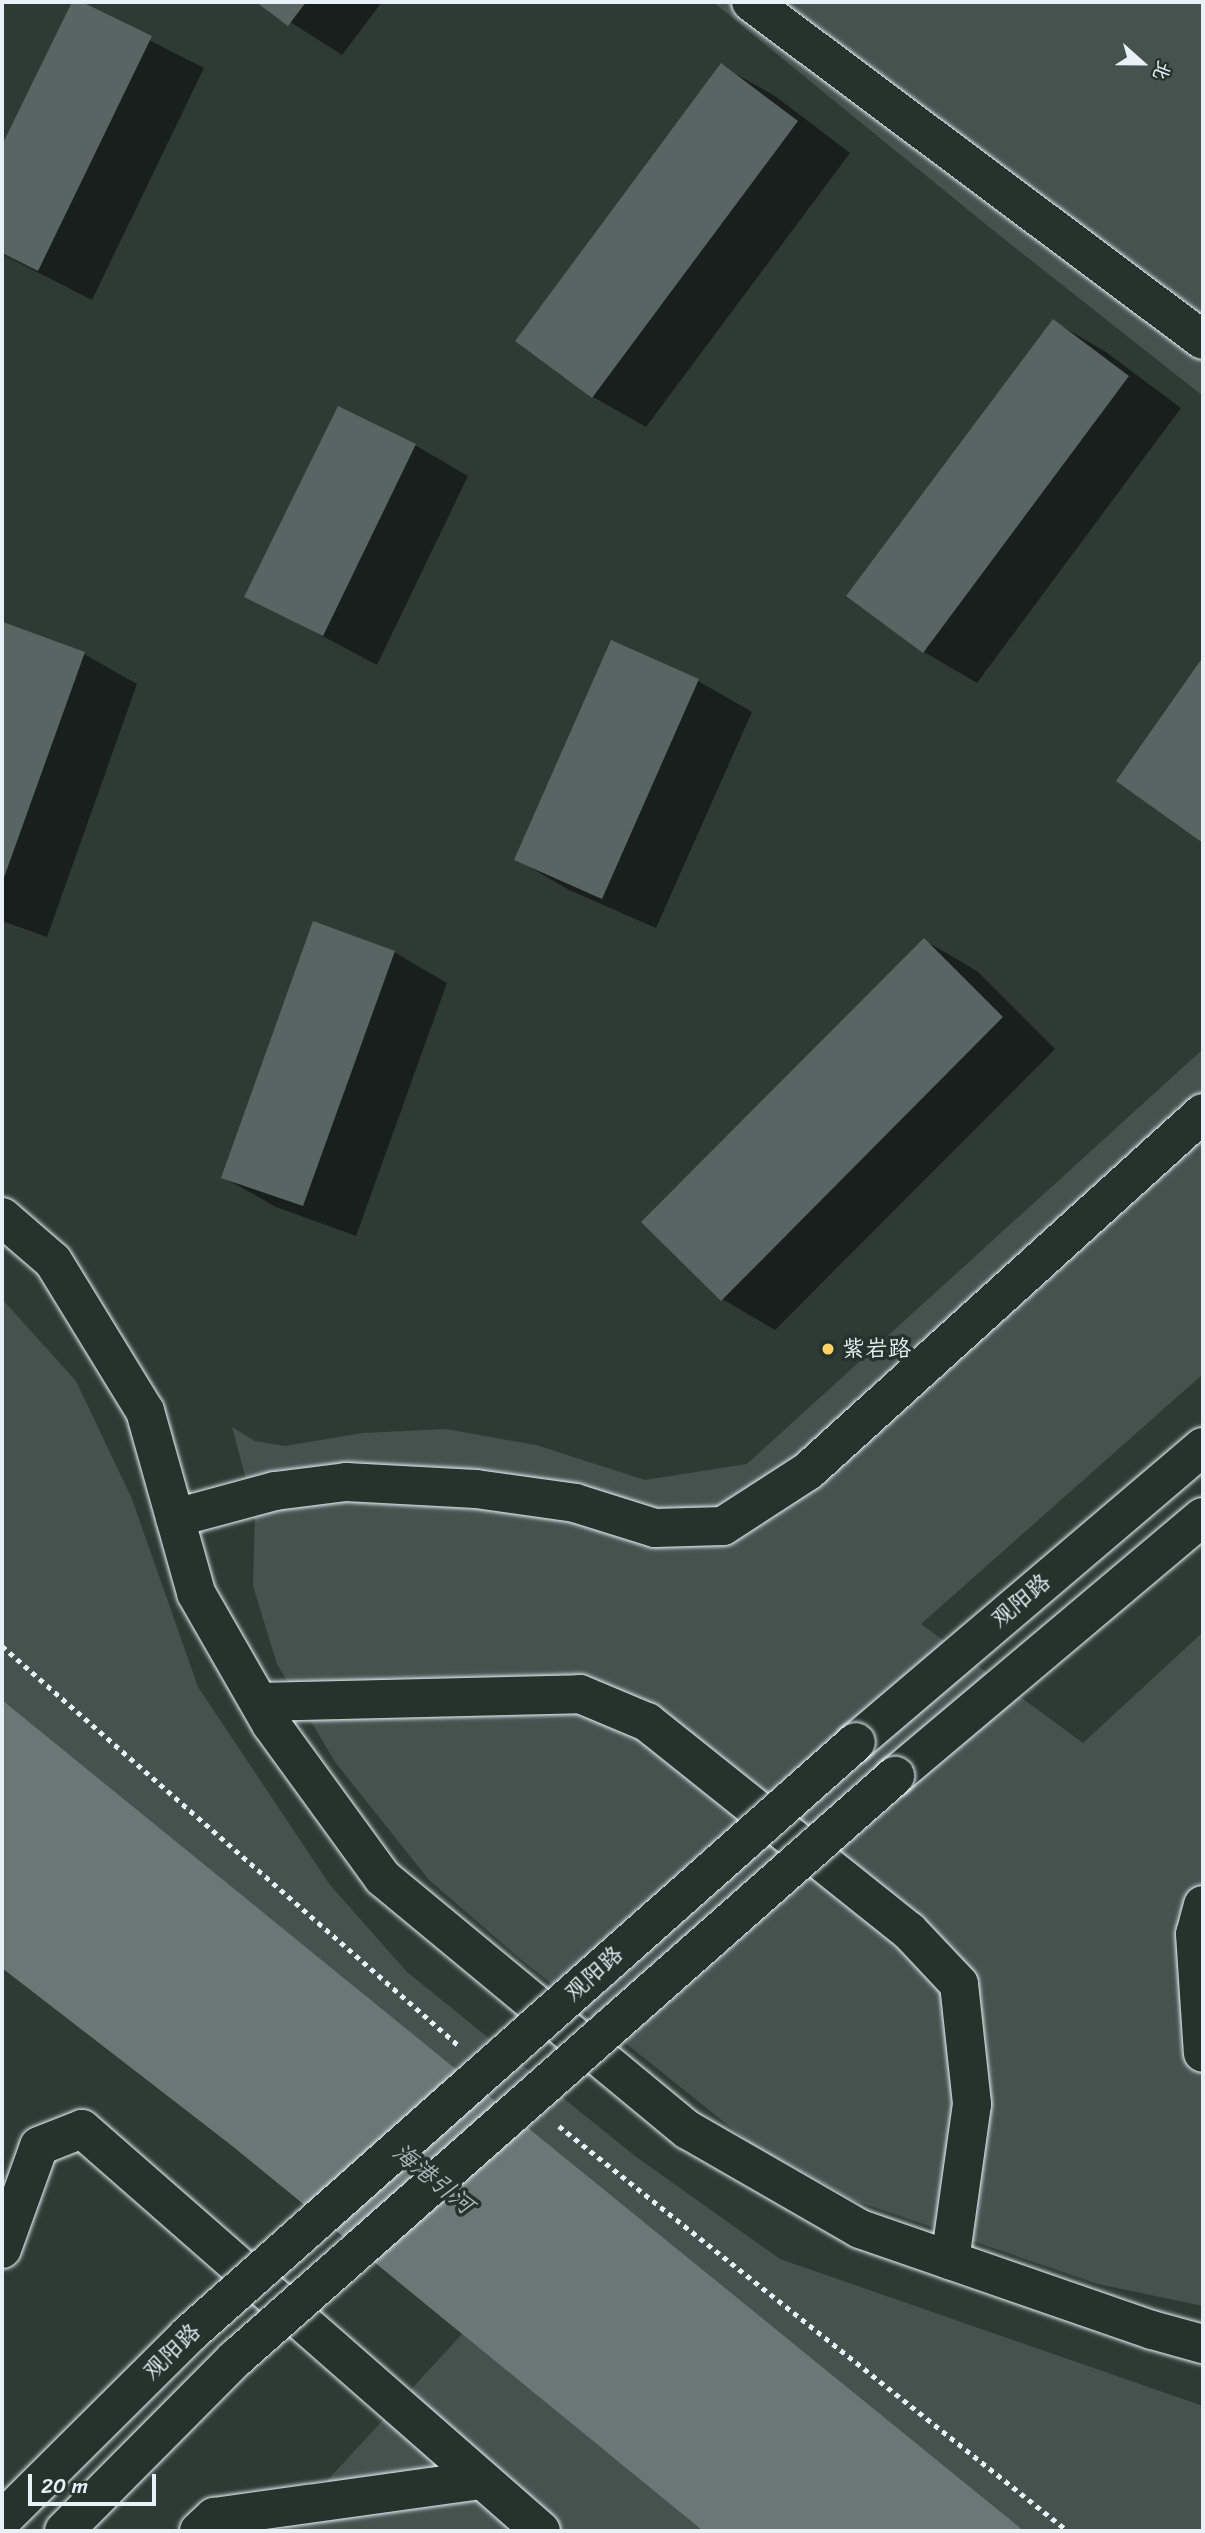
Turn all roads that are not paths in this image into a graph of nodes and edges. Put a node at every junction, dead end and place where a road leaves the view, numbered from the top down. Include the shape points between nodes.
1 (751, 2) edge
2 (1203, 341) edge
3 (1203, 1113) edge
4 (2, 1217) edge
5 (1203, 1447) edge
6 (1203, 1517) edge
7 (175, 1518) junction
8 (259, 1702) junction
9 (1203, 1905) edge
10 (1203, 2053) edge
11 (2, 2249) edge
12 (950, 2260) junction
13 (1202, 2335) edge
14 (479, 2480) junction
15 (2, 2519) edge
16 (64, 2531) edge
17 (199, 2531) edge
18 (541, 2531) edge

1 - 2 street
3 - 7 street via 808,1471 723,1526 654,1528 562,1501 475,1489 345,1482 275,1491
4 - 7 street via 53,1261 145,1410
5 - 15 street, 观阳路, bridge via 856,1742 188,2335
6 - 16 street, bridge via 895,1776 235,2360
7 - 8 street via 196,1593
8 - 12 street via 383,1878 688,2130 860,2229
8 - 12 street via 580,1694 648,1722 909,1931 959,1984 972,2104
9 - 10 street via 1195,1934
11 - 14 street via 39,2146 82,2129
12 - 13 street
14 - 17 street via 214,2517
14 - 18 street

